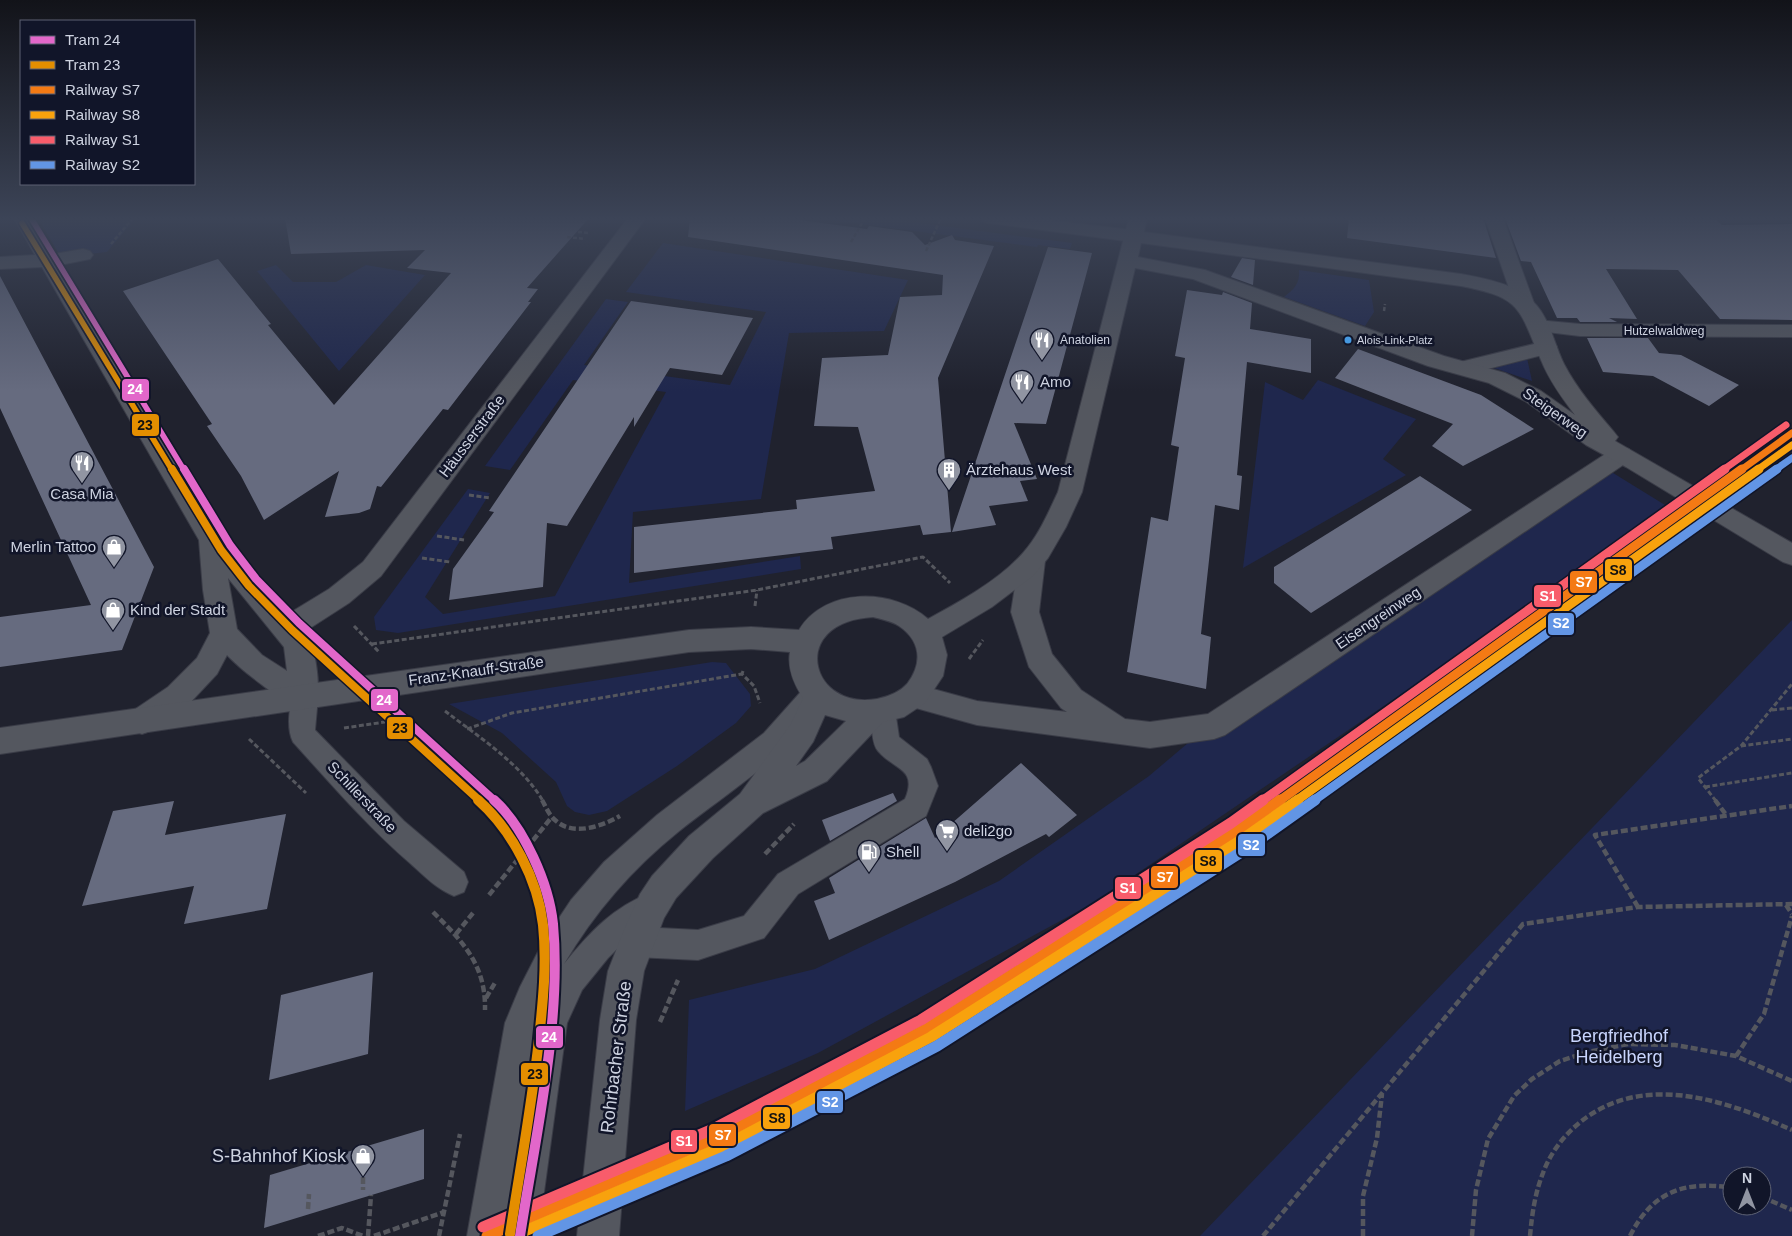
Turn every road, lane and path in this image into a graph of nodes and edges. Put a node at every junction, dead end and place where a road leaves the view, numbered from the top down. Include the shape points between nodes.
1 (58, 276) edge
2 (593, 276) edge
3 (1123, 276) edge
4 (1203, 276) edge
5 (1429, 276) edge
6 (1515, 276) edge
7 (1524, 302) junction
8 (1537, 326) junction
9 (1792, 331) edge
10 (1546, 347) junction
11 (1464, 368) junction
12 (1627, 458) junction
13 (212, 539) junction
14 (1792, 555) edge
15 (923, 557) dead end
16 (1032, 561) junction
17 (352, 623) dead end
18 (285, 630) junction
19 (224, 633) junction
20 (926, 633) junction
21 (806, 642) junction
22 (372, 644) junction
23 (744, 667) dead end
24 (742, 674) junction
25 (405, 681) junction
26 (1792, 684) edge
27 (817, 694) junction
28 (915, 696) junction
29 (305, 697) junction
30 (761, 706) dead end
31 (1792, 708) edge
32 (1771, 710) junction
33 (878, 711) junction
34 (142, 721) junction
35 (467, 729) junction
36 (1120, 731) junction
37 (1792, 739) edge
38 (0, 741) edge
39 (1741, 746) junction
40 (1792, 773) edge
41 (1705, 787) junction
42 (751, 804) junction
43 (1792, 806) edge
44 (623, 814) dead end
45 (1726, 816) junction
46 (551, 818) junction
47 (454, 882) dead end
48 (488, 896) dead end
49 (1789, 904) edge
50 (652, 906) junction
51 (1638, 906) junction
52 (475, 911) dead end
53 (1792, 915) edge
54 (636, 942) junction
55 (484, 1015) dead end
56 (536, 1022) junction
57 (1736, 1056) junction
58 (1792, 1081) edge
59 (1382, 1093) junction
60 (1792, 1130) edge
61 (363, 1176) dead end
62 (1722, 1186) edge
63 (363, 1190) dead end
64 (309, 1194) dead end
65 (371, 1195) dead end
66 (1772, 1201) edge
67 (308, 1209) dead end
68 (1792, 1210) edge
69 (318, 1236) edge
70 (364, 1236) edge
71 (368, 1236) edge
72 (374, 1236) edge
73 (439, 1236) edge
74 (485, 1236) edge
75 (520, 1236) edge
76 (598, 1236) edge
77 (1263, 1236) edge
78 (1363, 1236) edge
79 (1472, 1236) edge
80 (1530, 1236) edge
81 (1630, 1236) edge

1 - 13 street, Schillerstraße
2 - 18 street, Häusserstraße via 372,568 339,596
3 - 16 street via 1070,492 1052,532
4 - 11 street, Steigerweg via 1436,361
5 - 7 street via 1494,287
6 - 7 street
7 - 8 street
8 - 9 street, Hutzelwaldweg via 1580,330
8 - 10 street
10 - 11 street
10 - 12 street via 1571,394
11 - 12 street, Steigerweg via 1497,378 1533,396 1580,431
12 - 14 street, Steigerweg
12 - 36 street, Eisengreinweg via 1214,726 1150,735
13 - 18 street, Schillerstraße
13 - 19 street, Schillerstraße
15 - 22 path via 757,590
16 - 20 street via 984,598
16 - 36 street, Eisengreinweg via 1025,612 1039,659 1071,699
17 - 22 path
18 - 29 street, Schillerstraße via 298,643
19 - 29 street via 252,664
19 - 34 street via 206,666 178,696
20 - 21 street via 901,613 874,606 859,607 824,620
20 - 28 street, Rohrbacher Straße via 934,658 933,670 925,686
21 - 25 street, Franz-Knauff-Straße via 751,638 689,641
21 - 27 street via 802,669
22 - 25 path
23 - 24 path
24 - 30 path via 753,682
24 - 35 path via 512,713
25 - 29 street, Franz-Knauff-Straße
25 - 35 path
26 - 32 path
27 - 33 street, Rohrbacher Straße via 837,707
27 - 42 street, Rohrbacher Straße via 802,733
27 - 56 lane via 774,740 616,868 554,947 532,993
28 - 33 street, Rohrbacher Straße via 897,707
28 - 36 street, Eisengreinweg via 977,713
29 - 34 street, Franz-Knauff-Straße
29 - 47 lane, Schillerstraße via 302,734 392,829
31 - 32 path
32 - 39 path
33 - 42 street, Rohrbacher Straße via 816,771
33 - 54 lane via 887,743 918,768 924,786 916,808 788,884 753,928 698,945
34 - 38 street, Franz-Knauff-Straße
35 - 46 path via 511,765 539,794
37 - 39 path
39 - 41 path via 1698,778
40 - 41 path
41 - 45 path
42 - 50 street, Rohrbacher Straße via 701,847 664,887
43 - 45 path
44 - 46 path via 610,822 588,828 573,828
45 - 51 path via 1595,835
46 - 48 path
49 - 51 path
49 - 53 path
50 - 54 street, Rohrbacher Straße
50 - 56 lane via 631,916 598,947
51 - 59 path via 1524,924
52 - 55 path via 456,934 479,968 486,998
53 - 57 path via 1764,1014
54 - 76 street, Rohrbacher Straße via 626,971 618,1020
56 - 74 lane
56 - 75 lane
57 - 58 path
57 - 79 path via 1675,1045 1628,1044 1560,1060 1532,1079 1514,1096 1488,1139 1476,1190
59 - 77 path
59 - 78 path via 1377,1138 1363,1196
60 - 80 path via 1740,1109 1691,1096 1646,1095 1607,1104 1575,1124 1550,1154 1538,1181
61 - 63 path
62 - 81 path via 1684,1187 1657,1198 1637,1218
64 - 67 path
65 - 71 path
66 - 68 path
69 - 70 path via 342,1228
72 - 73 path via 445,1211

